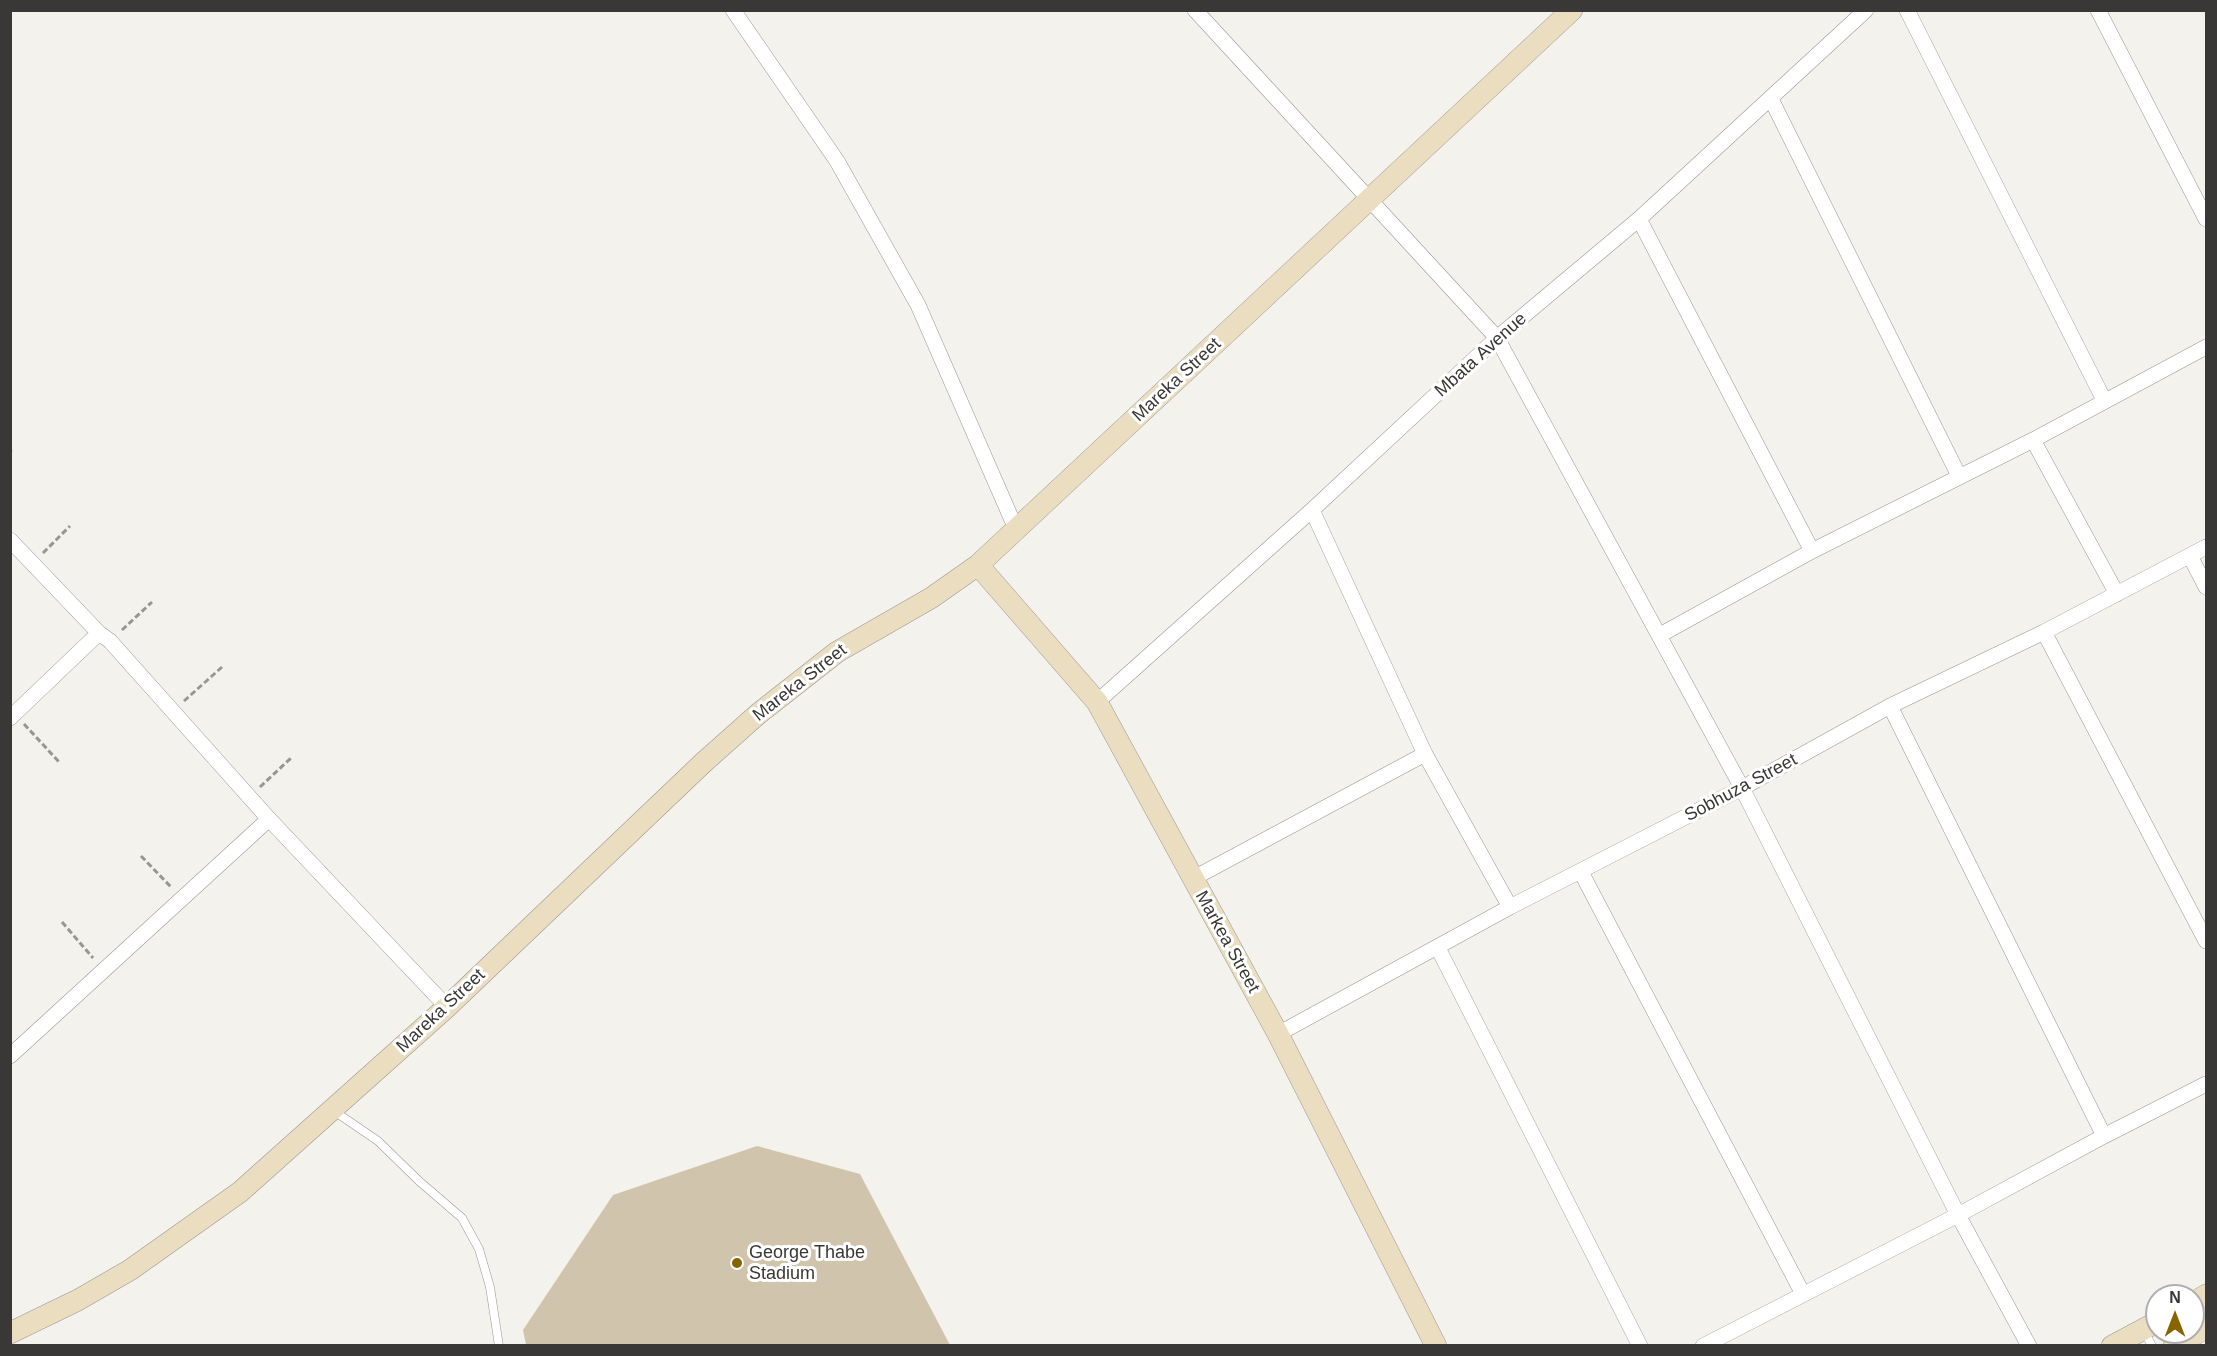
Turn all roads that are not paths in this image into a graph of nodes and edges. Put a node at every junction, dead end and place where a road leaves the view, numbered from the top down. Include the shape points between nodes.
1 (734, 10) edge
2 (1195, 10) edge
3 (1572, 10) edge
4 (1866, 10) edge
5 (1907, 10) edge
6 (2098, 10) edge
7 (1771, 99) junction
8 (1370, 200) junction
9 (1639, 219) junction
10 (2206, 219) edge
11 (1497, 338) junction
12 (2206, 347) edge
13 (2104, 400) junction
14 (2033, 440) junction
15 (1959, 476) junction
16 (1312, 510) junction
17 (1016, 529) junction
18 (10, 540) edge
19 (2206, 547) edge
20 (1812, 551) junction
21 (2190, 556) junction
22 (978, 565) junction
23 (2206, 587) edge
24 (2117, 594) junction
25 (2044, 632) junction
26 (1660, 635) junction
27 (105, 637) junction
28 (1097, 702) junction
29 (1890, 706) junction
30 (13, 716) edge
31 (1425, 754) junction
32 (1742, 789) junction
33 (269, 819) junction
34 (1581, 872) junction
35 (1192, 879) junction
36 (1510, 907) junction
37 (2206, 941) edge
38 (1438, 948) junction
39 (447, 1007) junction
40 (1278, 1034) junction
41 (10, 1056) edge
42 (2206, 1084) edge
43 (331, 1110) junction
44 (2104, 1136) junction
45 (1958, 1215) junction
46 (1803, 1294) junction
47 (2206, 1328) edge
48 (10, 1333) edge
49 (2145, 1334) edge
50 (499, 1346) edge
51 (1436, 1346) edge
52 (1640, 1346) edge
53 (1702, 1346) edge
54 (2029, 1346) edge
55 (2112, 1346) edge
56 (2174, 1346) edge

1 - 17 street via 837,161 918,305
2 - 8 street
3 - 8 main road, Mareka Street
4 - 7 street, Mbata Avenue
5 - 13 street
6 - 10 street
7 - 9 street, Mbata Avenue
7 - 15 street
8 - 11 street
8 - 17 main road, Mareka Street
9 - 11 street, Mbata Avenue
9 - 20 street
11 - 16 street, Mbata Avenue
11 - 26 street
12 - 13 street
13 - 14 street
14 - 15 street
14 - 24 street
15 - 20 street
16 - 28 street, Mbata Avenue
16 - 31 street
17 - 22 main road, Mareka Street
18 - 27 street
19 - 21 street, Sobhuza Street
20 - 26 street
21 - 23 street
21 - 24 street, Sobhuza Street
22 - 28 main road, Markea Street
22 - 39 main road, Mareka Street via 931,598 837,652 758,714
24 - 25 street, Sobhuza Street
25 - 29 street, Sobhuza Street
25 - 37 street
26 - 32 street
27 - 30 street
27 - 33 street
28 - 35 main road, Markea Street
29 - 32 street, Sobhuza Street
29 - 44 street
31 - 35 street
31 - 36 street
32 - 34 street, Sobhuza Street
32 - 45 street
33 - 39 street
33 - 41 street
34 - 36 street, Sobhuza Street
34 - 46 street
35 - 40 main road, Markea Street
36 - 38 street, Sobhuza Street
38 - 40 street, Sobhuza Street
38 - 52 street
39 - 43 main road, Mareka Street
40 - 51 main road, Markea Street
42 - 44 street
43 - 48 main road, Mareka Street via 240,1192 183,1234 78,1300
43 - 50 lane via 378,1141 462,1218 480,1249
44 - 45 street
45 - 46 street
45 - 54 street
46 - 53 street
47 - 56 main road
49 - 55 main road

